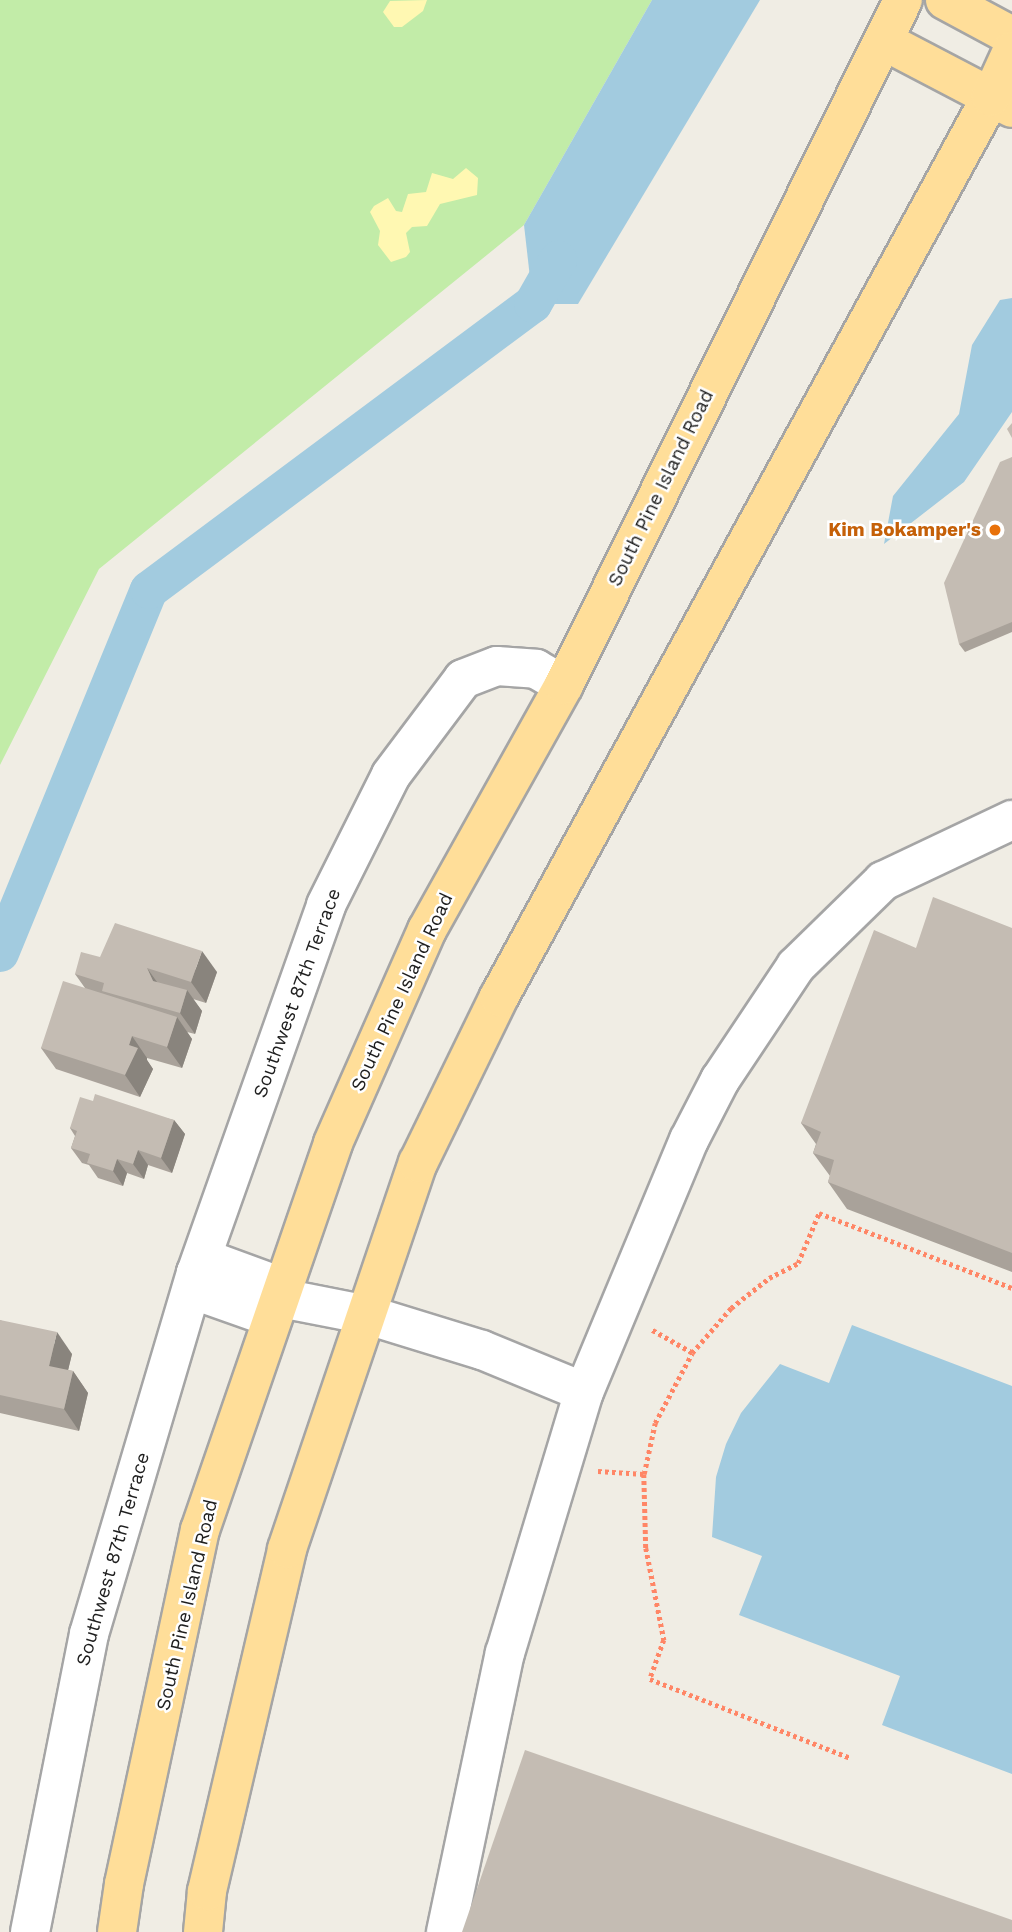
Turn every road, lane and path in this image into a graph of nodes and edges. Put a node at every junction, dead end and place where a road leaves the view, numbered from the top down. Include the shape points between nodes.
1 (903, 0) edge
2 (945, 0) edge
3 (1012, 36) edge
4 (884, 41) junction
5 (1012, 51) edge
6 (1002, 103) edge
7 (564, 685) junction
8 (1012, 820) edge
9 (196, 1273) junction
10 (1012, 1288) edge
11 (281, 1298) junction
12 (368, 1315) junction
13 (647, 1327) dead end
14 (692, 1353) junction
15 (584, 1392) junction
16 (593, 1470) dead end
17 (644, 1474) junction
18 (851, 1758) dead end
19 (30, 1932) edge
20 (117, 1932) edge
21 (203, 1932) edge
22 (446, 1932) edge

1 - 4 main road, South Pine Island Road
2 - 3 main road
4 - 6 main road
4 - 7 main road, South Pine Island Road
5 - 6 main road
6 - 12 main road via 499,997 418,1164
7 - 9 street, Southwest 87th Terrace via 536,669 497,666 463,679 391,775 326,905
7 - 11 main road, South Pine Island Road via 427,930 333,1143
8 - 15 street via 883,881 796,966 720,1080 689,1140
9 - 11 street via 214,1262 271,1283
9 - 19 street, Southwest 87th Terrace via 89,1634
10 - 14 path via 819,1213 798,1263 769,1278 731,1308
11 - 12 street
11 - 20 main road, South Pine Island Road via 201,1530
12 - 15 street via 482,1350
12 - 21 main road via 287,1549 207,1891
13 - 14 path
14 - 17 path via 655,1423
15 - 22 street via 505,1653
16 - 17 path
17 - 18 path via 649,1575 664,1640 650,1679

